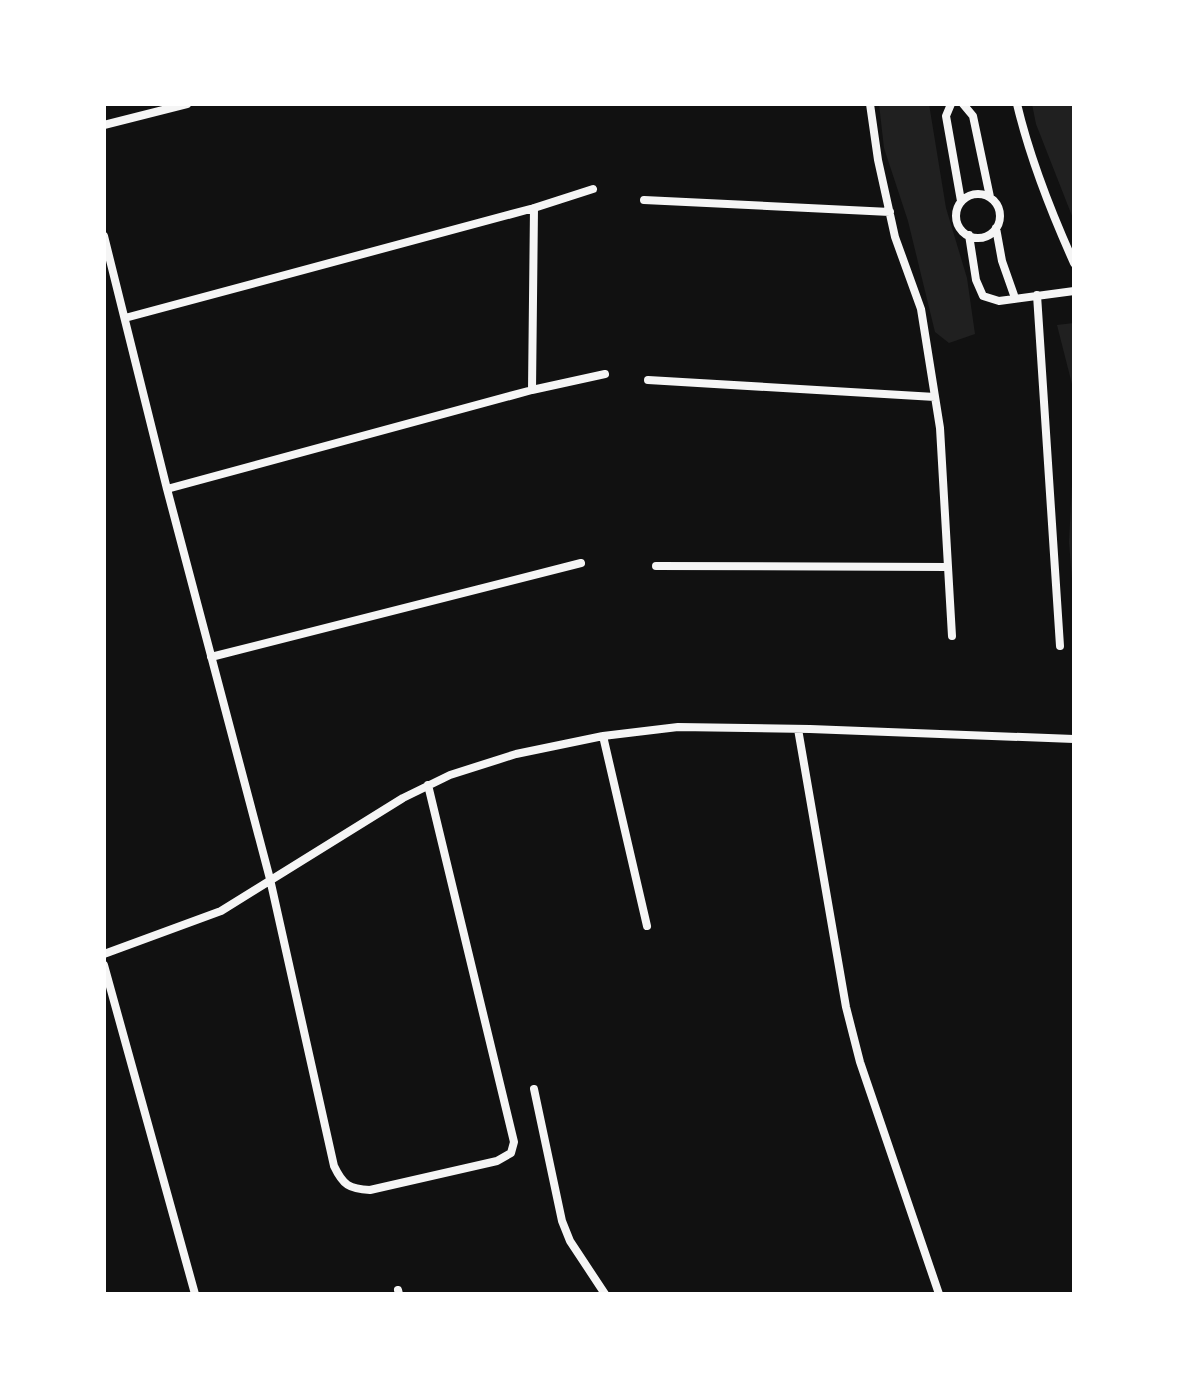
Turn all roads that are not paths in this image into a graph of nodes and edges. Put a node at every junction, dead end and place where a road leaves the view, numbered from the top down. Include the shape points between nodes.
1 (187, 104) edge
2 (870, 104) edge
3 (951, 104) edge
4 (963, 104) edge
5 (1017, 104) edge
6 (104, 125) edge
7 (593, 189) dead end
8 (990, 197) junction
9 (644, 200) dead end
10 (961, 201) junction
11 (534, 208) junction
12 (890, 212) junction
13 (996, 228) junction
14 (969, 235) junction
15 (104, 236) edge
16 (1074, 263) edge
17 (1074, 291) edge
18 (1037, 295) junction
19 (1015, 298) junction
20 (125, 318) junction
21 (605, 374) dead end
22 (648, 380) dead end
23 (532, 390) junction
24 (935, 397) junction
25 (167, 489) junction
26 (581, 563) dead end
27 (656, 566) dead end
28 (948, 567) junction
29 (952, 636) dead end
30 (1060, 646) dead end
31 (211, 657) junction
32 (798, 729) junction
33 (603, 736) junction
34 (1074, 739) edge
35 (428, 785) junction
36 (270, 879) junction
37 (647, 926) dead end
38 (104, 954) edge
39 (104, 965) edge
40 (534, 1089) dead end
41 (195, 1294) edge
42 (605, 1294) edge
43 (939, 1294) edge

1 - 6 street
2 - 12 street
3 - 10 street via 946,116
4 - 8 street via 973,116
5 - 16 street
7 - 11 street
8 - 10 street via 972,194
8 - 13 street via 999,211
9 - 12 street
10 - 14 street via 957,223
11 - 20 street
11 - 23 street
12 - 24 street via 921,309
13 - 14 street via 981,237
13 - 19 street
14 - 19 street via 983,296
15 - 20 street
17 - 18 street
18 - 19 street
18 - 30 street
20 - 25 street
21 - 23 street
22 - 24 street
23 - 25 street
24 - 28 street
25 - 31 street
26 - 31 street
27 - 28 street
28 - 29 street
31 - 36 street
32 - 33 street via 678,727
32 - 34 street
32 - 43 street via 846,1007
33 - 35 street via 516,754
33 - 37 street
35 - 36 street
35 - 36 street via 514,1142 511,1153 497,1161 370,1190 341,1182
36 - 38 street via 221,911
39 - 41 street
40 - 42 street via 562,1221

